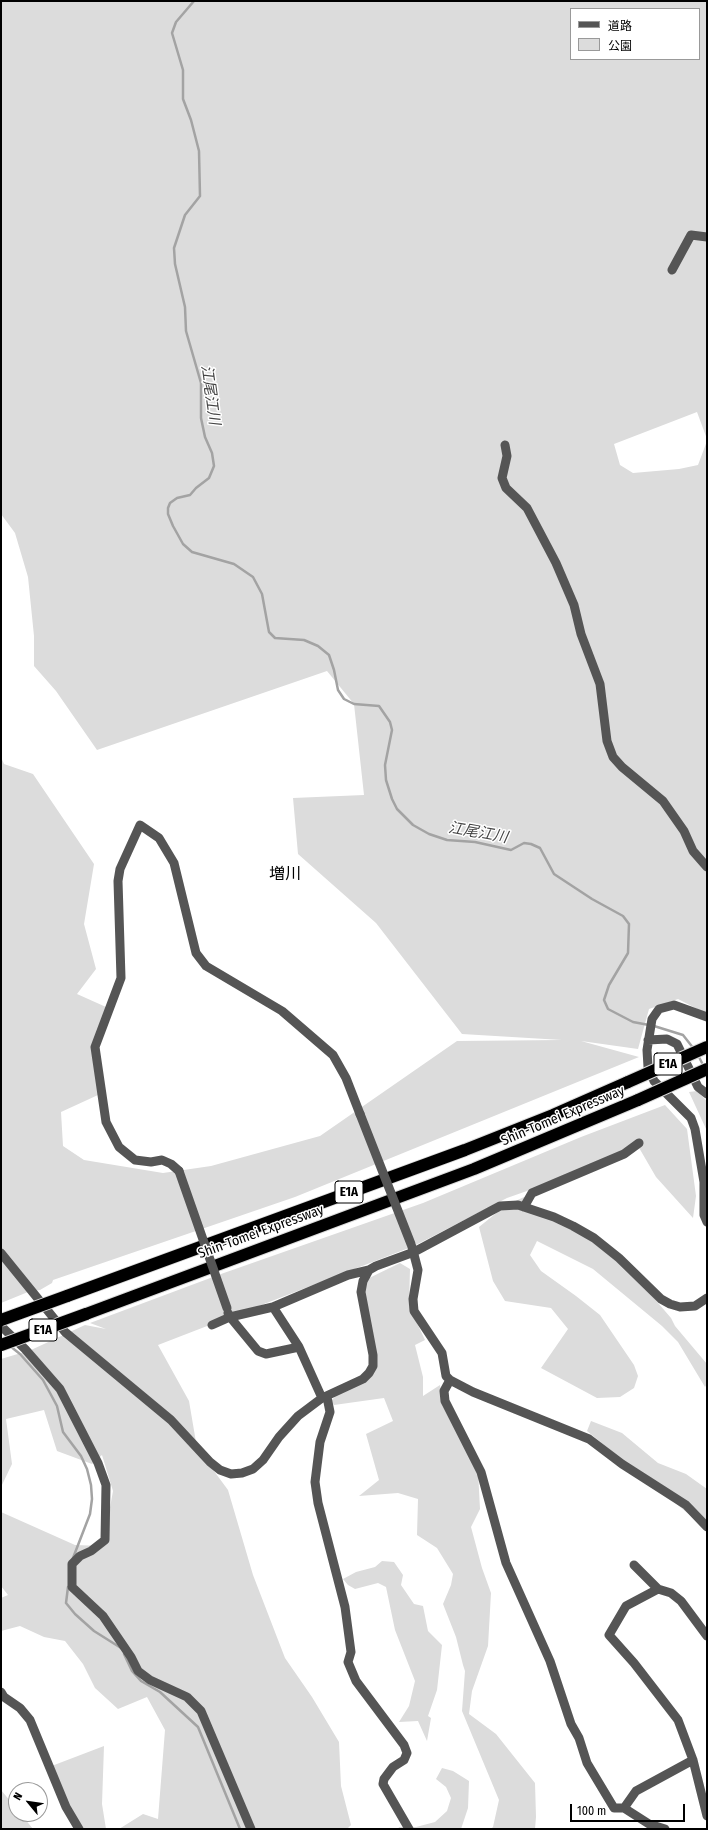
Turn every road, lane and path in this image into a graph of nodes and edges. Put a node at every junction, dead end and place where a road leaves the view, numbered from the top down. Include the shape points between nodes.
1 (707, 237) edge
2 (672, 270) dead end
3 (505, 445) dead end
4 (707, 867) edge
5 (707, 1017) edge
6 (648, 1040) junction
7 (707, 1047) edge
8 (707, 1069) edge
9 (707, 1094) edge
10 (639, 1142) dead end
11 (524, 1207) junction
12 (707, 1222) edge
13 (412, 1248) junction
14 (1, 1253) edge
15 (369, 1270) junction
16 (707, 1298) edge
17 (273, 1307) junction
18 (228, 1313) junction
19 (1, 1320) edge
20 (212, 1325) dead end
21 (1, 1326) edge
22 (1, 1345) edge
23 (299, 1347) junction
24 (450, 1380) junction
25 (324, 1397) junction
26 (707, 1527) edge
27 (634, 1565) dead end
28 (658, 1589) junction
29 (707, 1636) edge
30 (1, 1692) edge
31 (693, 1760) junction
32 (624, 1808) junction
33 (707, 1816) edge
34 (79, 1829) edge
35 (251, 1829) edge
36 (409, 1829) edge
37 (665, 1829) edge

1 - 2 street via 691,236
3 - 4 street via 507,456 502,478 506,488 527,508 556,563 574,605 581,634 600,684 607,741 613,757 663,801 684,832 693,851
5 - 6 street via 674,1005 659,1009 652,1019
6 - 9 street via 667,1039 677,1044 698,1087
6 - 12 street via 648,1067 654,1081 691,1118 696,1129 704,1182 704,1215
7 - 19 highway, Shin-Tomei Expressway / E1A, bridge via 553,1115 465,1150
8 - 22 highway, Shin-Tomei Expressway / E1A, bridge via 474,1169
10 - 11 street via 624,1154 532,1193
11 - 13 street via 500,1206
11 - 16 street via 554,1217 594,1238 619,1258 661,1300 680,1307 695,1306
13 - 15 street
13 - 18 street, bridge via 346,1078 334,1055 282,1011 206,966 196,953 174,863 159,838 140,825 120,869 118,881 122,978 95,1047 106,1122 119,1147 135,1160 162,1160 179,1171
13 - 24 street via 418,1270 413,1299 414,1310 442,1353 446,1376
14 - 25 street via 65,1332 171,1420 220,1470 231,1474 253,1469 298,1416
15 - 17 street via 348,1275
15 - 25 street via 363,1280 361,1292 373,1355 372,1366 363,1379
17 - 18 street
17 - 23 street
18 - 20 street
18 - 23 street via 258,1351 271,1353
21 - 35 street via 60,1389 98,1463 106,1485 105,1540 72,1564 72,1587 103,1616 138,1671 150,1680 187,1697 201,1711
23 - 25 street
24 - 26 street via 473,1392 589,1439 622,1464 686,1505
24 - 32 street via 444,1391 445,1401 481,1472 506,1563 550,1661 570,1724 579,1738 587,1763 611,1804 614,1808
25 - 36 street via 330,1412 320,1442 315,1482 345,1607 351,1652 348,1662 356,1681 404,1745 404,1760 384,1779 384,1784
27 - 28 street
28 - 29 street via 671,1593 681,1601
28 - 31 street via 626,1606 609,1635 678,1720
30 - 34 street via 4,1698 20,1708 30,1720 66,1807
31 - 32 street via 636,1791
31 - 33 street
32 - 37 street via 648,1824

